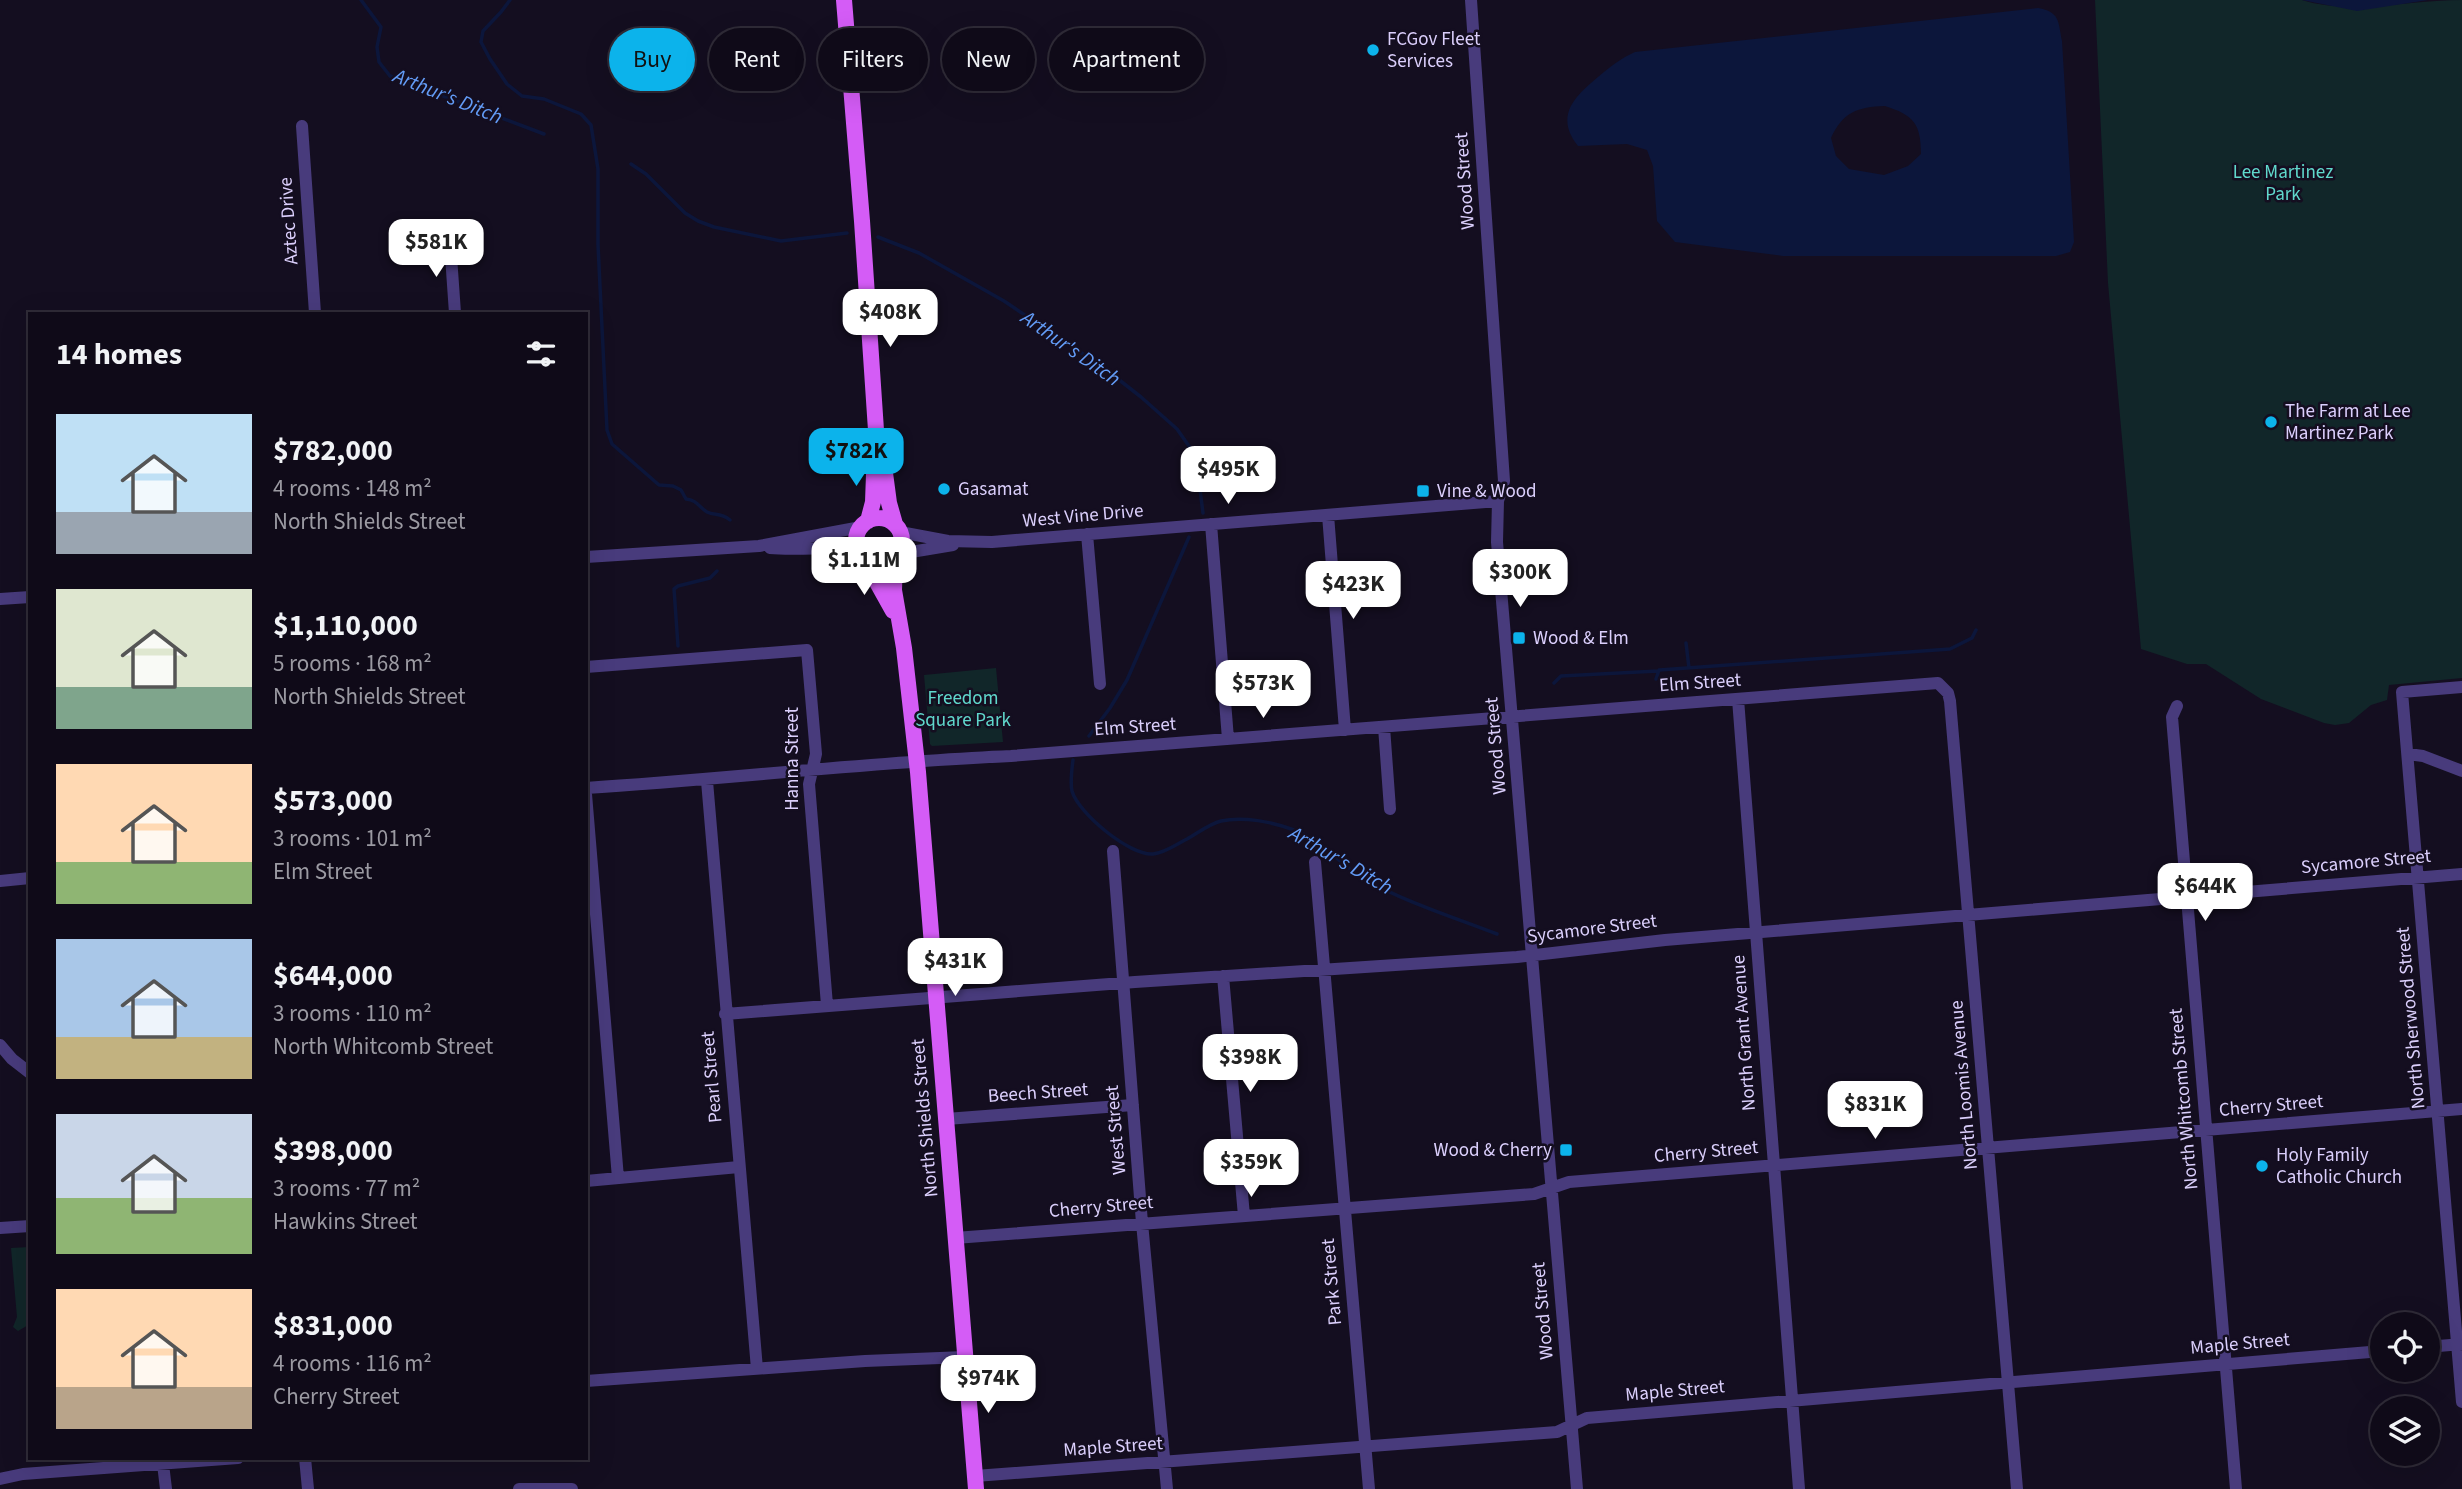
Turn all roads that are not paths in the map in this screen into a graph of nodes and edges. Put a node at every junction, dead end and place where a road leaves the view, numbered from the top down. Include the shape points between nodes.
1 (844, 0) edge
2 (1471, 0) edge
3 (302, 127) dead end
4 (450, 242) dead end
5 (315, 312) edge
6 (455, 312) edge
7 (878, 460) junction
8 (1498, 501) junction
9 (1328, 515) junction
10 (865, 524) junction
11 (1211, 524) junction
12 (898, 528) junction
13 (1087, 534) junction
14 (963, 542) junction
15 (759, 546) junction
16 (588, 556) edge
17 (897, 556) junction
18 (864, 558) junction
19 (28, 597) edge
20 (0, 599) edge
21 (898, 619) junction
22 (588, 667) edge
23 (1938, 683) joint
24 (1100, 684) dead end
25 (2462, 687) edge
26 (1738, 699) junction
27 (2177, 706) dead end
28 (1513, 716) junction
29 (1384, 727) junction
30 (1345, 730) junction
31 (1228, 739) junction
32 (2408, 754) junction
33 (917, 760) junction
34 (812, 771) junction
35 (2462, 771) edge
36 (707, 781) junction
37 (588, 788) edge
38 (1390, 809) dead end
39 (588, 818) edge
40 (1114, 851) dead end
41 (1315, 862) dead end
42 (2462, 874) edge
43 (2418, 877) junction
44 (28, 878) edge
45 (0, 881) edge
46 (2186, 896) junction
47 (1969, 914) junction
48 (1755, 932) junction
49 (1532, 954) junction
50 (1324, 969) junction
51 (1223, 976) junction
52 (1123, 983) junction
53 (936, 997) junction
54 (827, 1005) junction
55 (725, 1014) junction
56 (0, 1045) edge
57 (28, 1071) edge
58 (1133, 1105) junction
59 (2462, 1110) edge
60 (2438, 1112) junction
61 (946, 1119) junction
62 (2206, 1130) junction
63 (1988, 1149) junction
64 (1773, 1166) junction
65 (739, 1167) junction
66 (618, 1178) junction
67 (588, 1181) edge
68 (1553, 1188) junction
69 (1345, 1208) junction
70 (1244, 1216) junction
71 (1142, 1223) junction
72 (28, 1226) edge
73 (0, 1228) edge
74 (955, 1238) junction
75 (2460, 1344) edge
76 (2440, 1346) edge
77 (2370, 1353) edge
78 (965, 1357) junction
79 (2226, 1364) junction
80 (757, 1369) junction
81 (588, 1381) edge
82 (2008, 1383) junction
83 (1792, 1400) junction
84 (2462, 1402) edge
85 (1572, 1426) junction
86 (1366, 1447) junction
87 (213, 1460) edge
88 (305, 1460) edge
89 (1164, 1462) junction
90 (163, 1464) junction
91 (23, 1475) junction
92 (0, 1479) edge
93 (975, 1483) edge
94 (24, 1489) edge
95 (166, 1489) edge
96 (308, 1489) edge
97 (519, 1489) edge
98 (565, 1489) edge
99 (1167, 1489) edge
100 (1369, 1489) edge
101 (1577, 1489) edge
102 (1799, 1489) edge
103 (2017, 1489) edge
104 (2236, 1489) edge

1 - 7 main road
2 - 8 street, Wood Street via 1504,481
3 - 5 street, Aztec Drive
4 - 6 street
7 - 10 main road
7 - 12 main road
8 - 9 street, West Vine Drive
8 - 28 street, Wood Street via 1497,541
9 - 11 street, West Vine Drive
9 - 30 street
10 - 12 main road via 880,519
10 - 15 street
10 - 18 main road via 856,537
11 - 13 street, West Vine Drive
11 - 31 street
12 - 14 street, West Vine Drive via 936,540
12 - 17 main road via 902,542
13 - 14 street, West Vine Drive
13 - 24 street
14 - 17 street, West Vine Drive
15 - 16 street
15 - 18 street via 842,548
17 - 18 main road via 882,564
17 - 21 main road, North Shields Street via 893,580
18 - 21 main road, North Shields Street
19 - 20 street
21 - 33 main road, North Shields Street
22 - 34 street, Hanna Street via 807,650 816,754
23 - 26 street, Elm Street
23 - 47 street, North Loomis Avenue via 1950,701
25 - 32 street, North Sherwood Street via 2402,692
26 - 28 street, Elm Street
26 - 48 street, North Grant Avenue
27 - 46 street, North Whitcomb Street via 2172,717
28 - 29 street, Elm Street
28 - 49 street, Wood Street
29 - 30 street, Elm Street
29 - 38 street
30 - 31 street, Elm Street
31 - 33 street, Elm Street
32 - 35 street
32 - 43 street, North Sherwood Street
33 - 34 street, Elm Street
33 - 53 main road, North Shields Street
34 - 36 street, Elm Street
34 - 54 street, Hanna Street via 809,784
36 - 37 street, Elm Street
36 - 55 street, Pearl Street
39 - 66 street
40 - 52 street, West Street
41 - 50 street, Park Street
42 - 43 street, Sycamore Street
43 - 46 street, Sycamore Street
43 - 60 street, North Sherwood Street
44 - 45 street
46 - 47 street, Sycamore Street
46 - 62 street, North Whitcomb Street
47 - 48 street, Sycamore Street
47 - 63 street, North Loomis Avenue
48 - 49 street, Sycamore Street
48 - 64 street, North Grant Avenue
49 - 50 street, Sycamore Street
49 - 68 street, Wood Street
50 - 51 street, Sycamore Street
50 - 69 street, Park Street
51 - 52 street, Sycamore Street
51 - 70 street
52 - 53 street, Sycamore Street
52 - 58 street, West Street
53 - 54 street, Sycamore Street
53 - 61 main road, North Shields Street
54 - 55 street, Sycamore Street
55 - 65 street, Pearl Street
56 - 57 street
58 - 61 street, Beech Street
58 - 71 street, West Street
59 - 60 street, Cherry Street
60 - 62 street, Cherry Street
60 - 75 street, North Sherwood Street
61 - 74 main road, North Shields Street
62 - 63 street, Cherry Street
62 - 79 street, North Whitcomb Street
63 - 64 street, Cherry Street
63 - 82 street, North Loomis Avenue
64 - 68 street, Cherry Street via 1570,1182
64 - 83 street, North Grant Avenue
65 - 66 street
65 - 80 street, Pearl Street
66 - 67 street
68 - 69 street, Cherry Street via 1534,1194
68 - 85 street, Wood Street
69 - 70 street, Cherry Street
69 - 86 street, Park Street
70 - 71 street, Cherry Street
71 - 74 street, Cherry Street
71 - 89 street, West Street
72 - 73 street
74 - 78 main road, North Shields Street
75 - 76 street
75 - 84 street, North Sherwood Street
77 - 79 street, Maple Street
78 - 80 street
78 - 93 main road, North Shields Street
79 - 82 street, Maple Street
79 - 104 street, North Whitcomb Street
80 - 81 street
82 - 83 street, Maple Street
82 - 103 street, North Loomis Avenue
83 - 85 street, Maple Street via 1587,1418
83 - 102 street, North Grant Avenue
85 - 86 street, Maple Street via 1557,1432
85 - 101 street, Wood Street
86 - 89 street, Maple Street
86 - 100 street, Park Street
87 - 90 street
88 - 96 street
89 - 93 street, Maple Street
89 - 99 street, West Street
90 - 91 street
90 - 95 street
91 - 92 street
91 - 94 street
97 - 98 street

